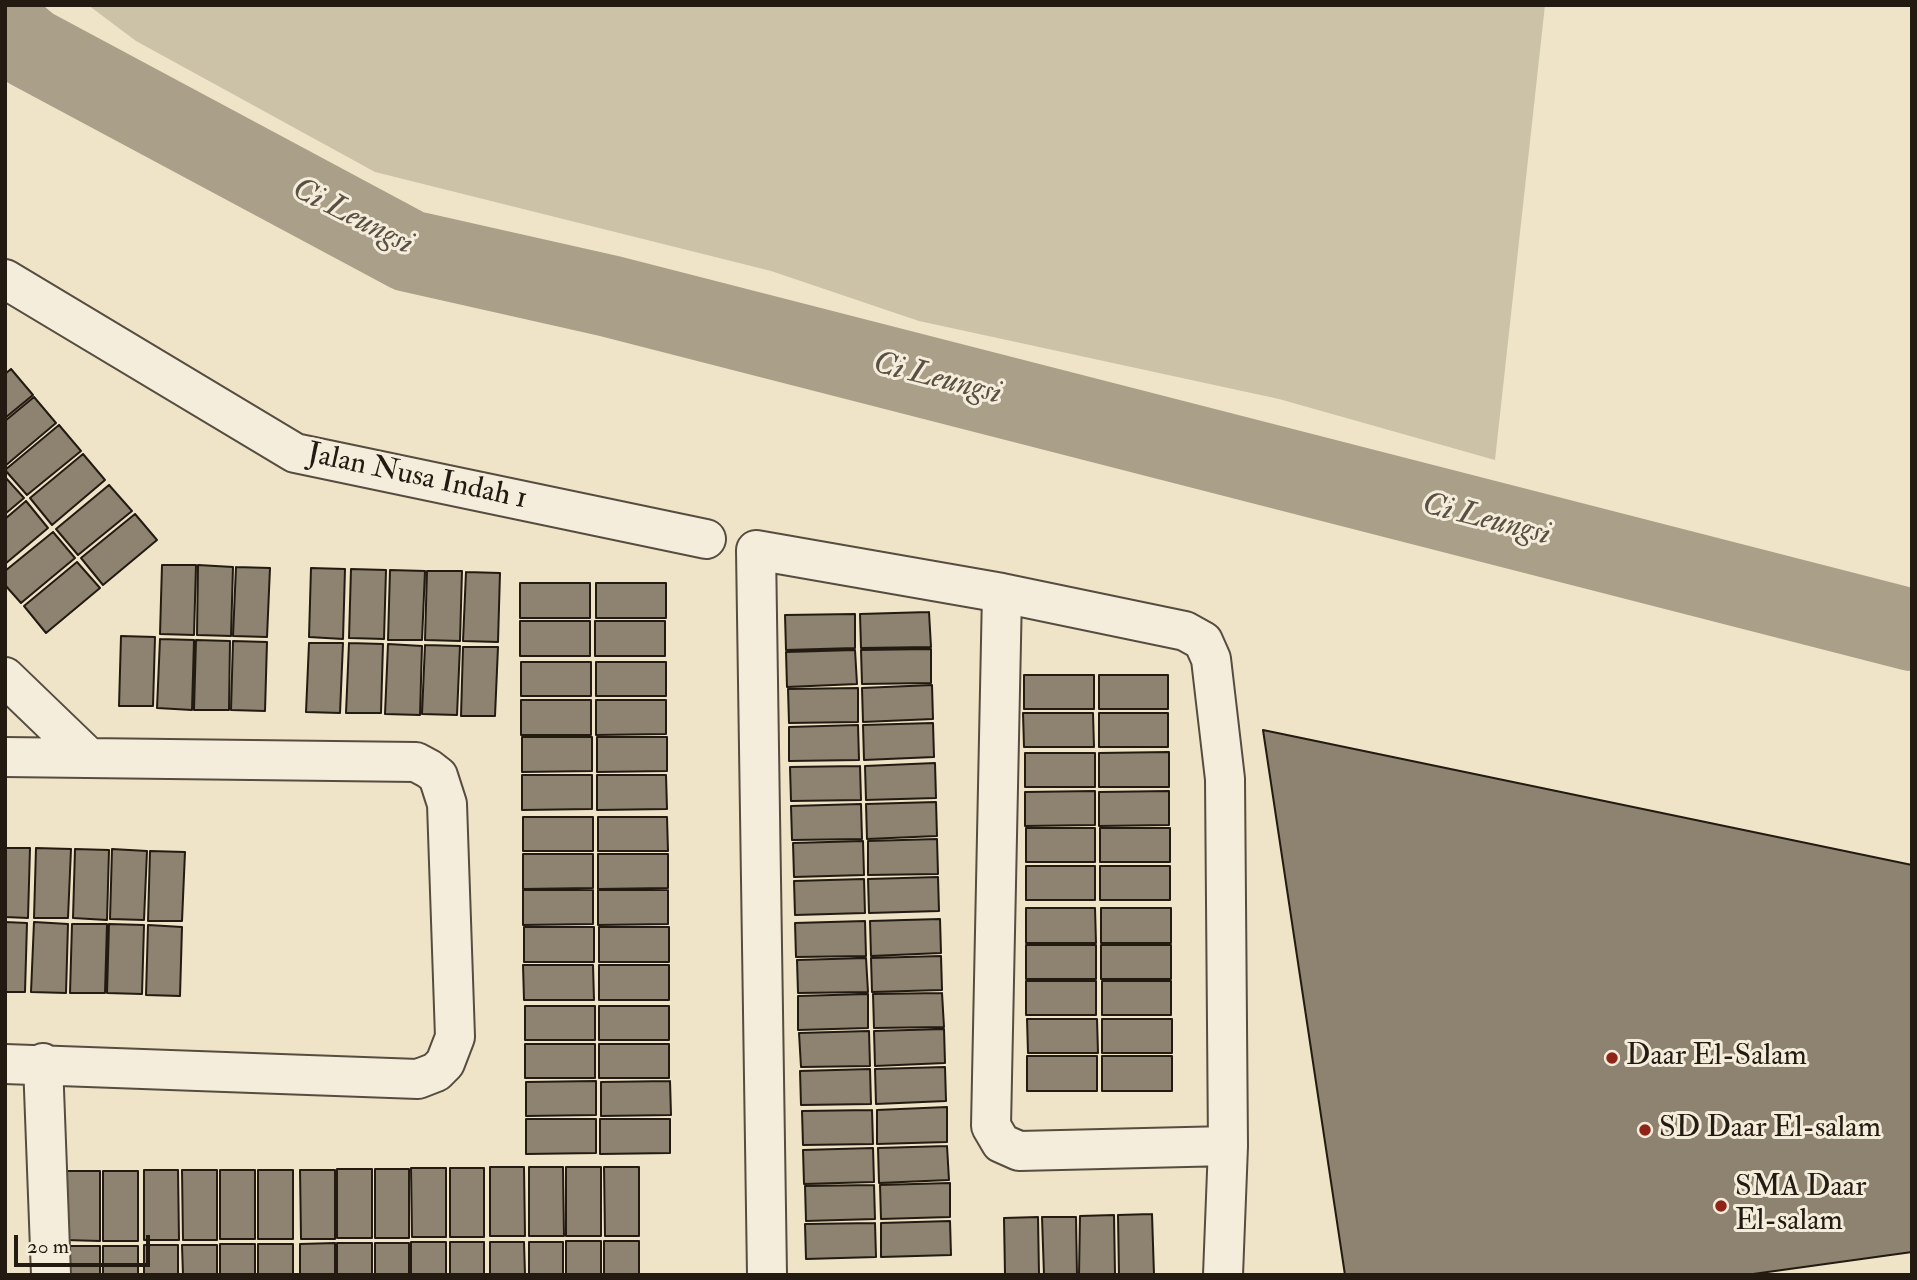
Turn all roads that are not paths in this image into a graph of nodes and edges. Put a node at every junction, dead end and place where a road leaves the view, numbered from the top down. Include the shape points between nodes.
1 (5, 279) edge
2 (706, 539) dead end
3 (1002, 593) junction
4 (5, 677) edge
5 (5, 757) edge
6 (88, 757) junction
7 (43, 1063) junction
8 (5, 1064) edge
9 (1228, 1146) junction
10 (51, 1275) edge
11 (767, 1275) edge
12 (1223, 1275) edge

1 - 2 street, Jalan Nusa Indah 1 via 295,453
3 - 9 street via 1185,631 1203,641 1211,659 1225,779
3 - 9 street via 991,1126 1000,1143 1019,1151
3 - 11 street via 756,550
4 - 6 street
5 - 6 street
6 - 7 street via 416,762 429,769 438,776 447,804 455,1037 445,1063 418,1079
7 - 8 street
7 - 10 street
9 - 12 street

